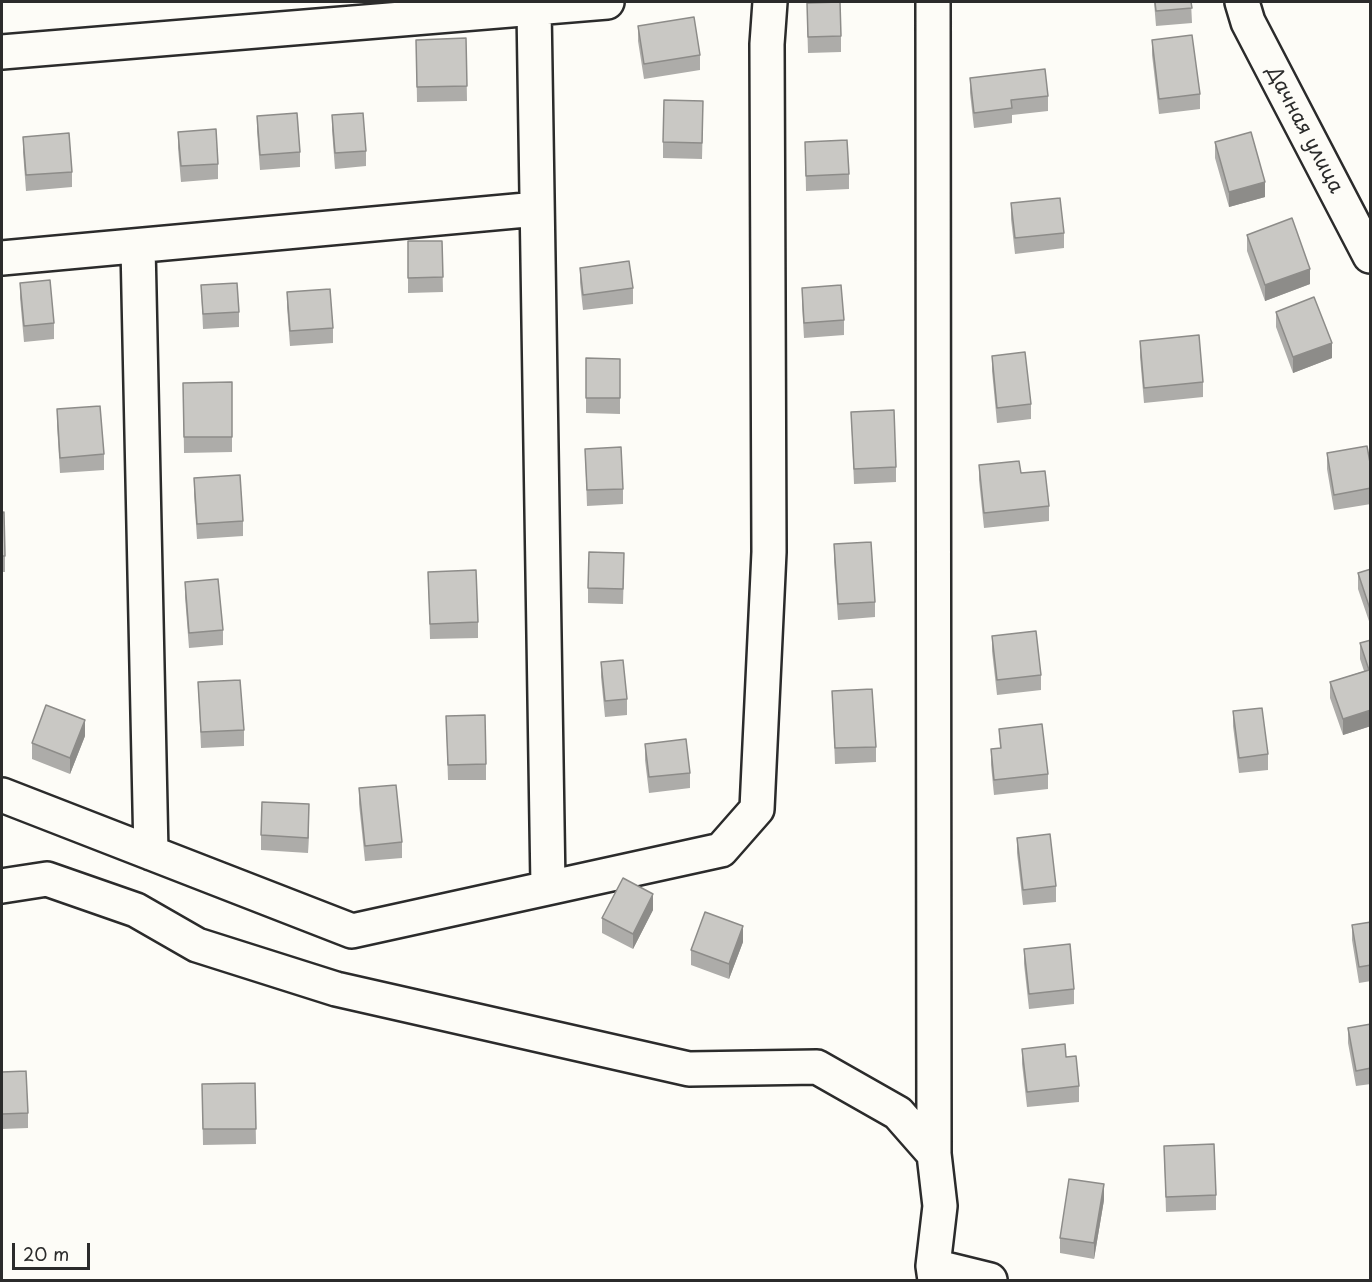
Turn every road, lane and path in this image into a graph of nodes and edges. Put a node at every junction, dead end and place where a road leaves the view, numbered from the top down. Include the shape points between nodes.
1 (607, 2) edge
2 (770, 2) edge
3 (933, 2) edge
4 (1242, 2) edge
5 (534, 8) junction
6 (2, 52) edge
7 (537, 209) junction
8 (138, 246) junction
9 (1371, 256) edge
10 (2, 258) edge
11 (2, 795) edge
12 (151, 853) junction
13 (2, 886) edge
14 (548, 886) junction
15 (934, 1154) junction
16 (934, 1274) edge
17 (990, 1281) edge

1 - 5 street
2 - 14 street via 769,552 757,809 721,850
3 - 15 street
4 - 9 street, Дачная улица via 1248,22
5 - 6 street
5 - 7 street
7 - 8 street
7 - 14 street
8 - 10 street
8 - 12 street
11 - 12 street
12 - 14 street via 352,931
13 - 15 street via 47,879 136,910 197,945 336,989 689,1069 817,1067 898,1113
15 - 16 street via 940,1206
16 - 17 street

